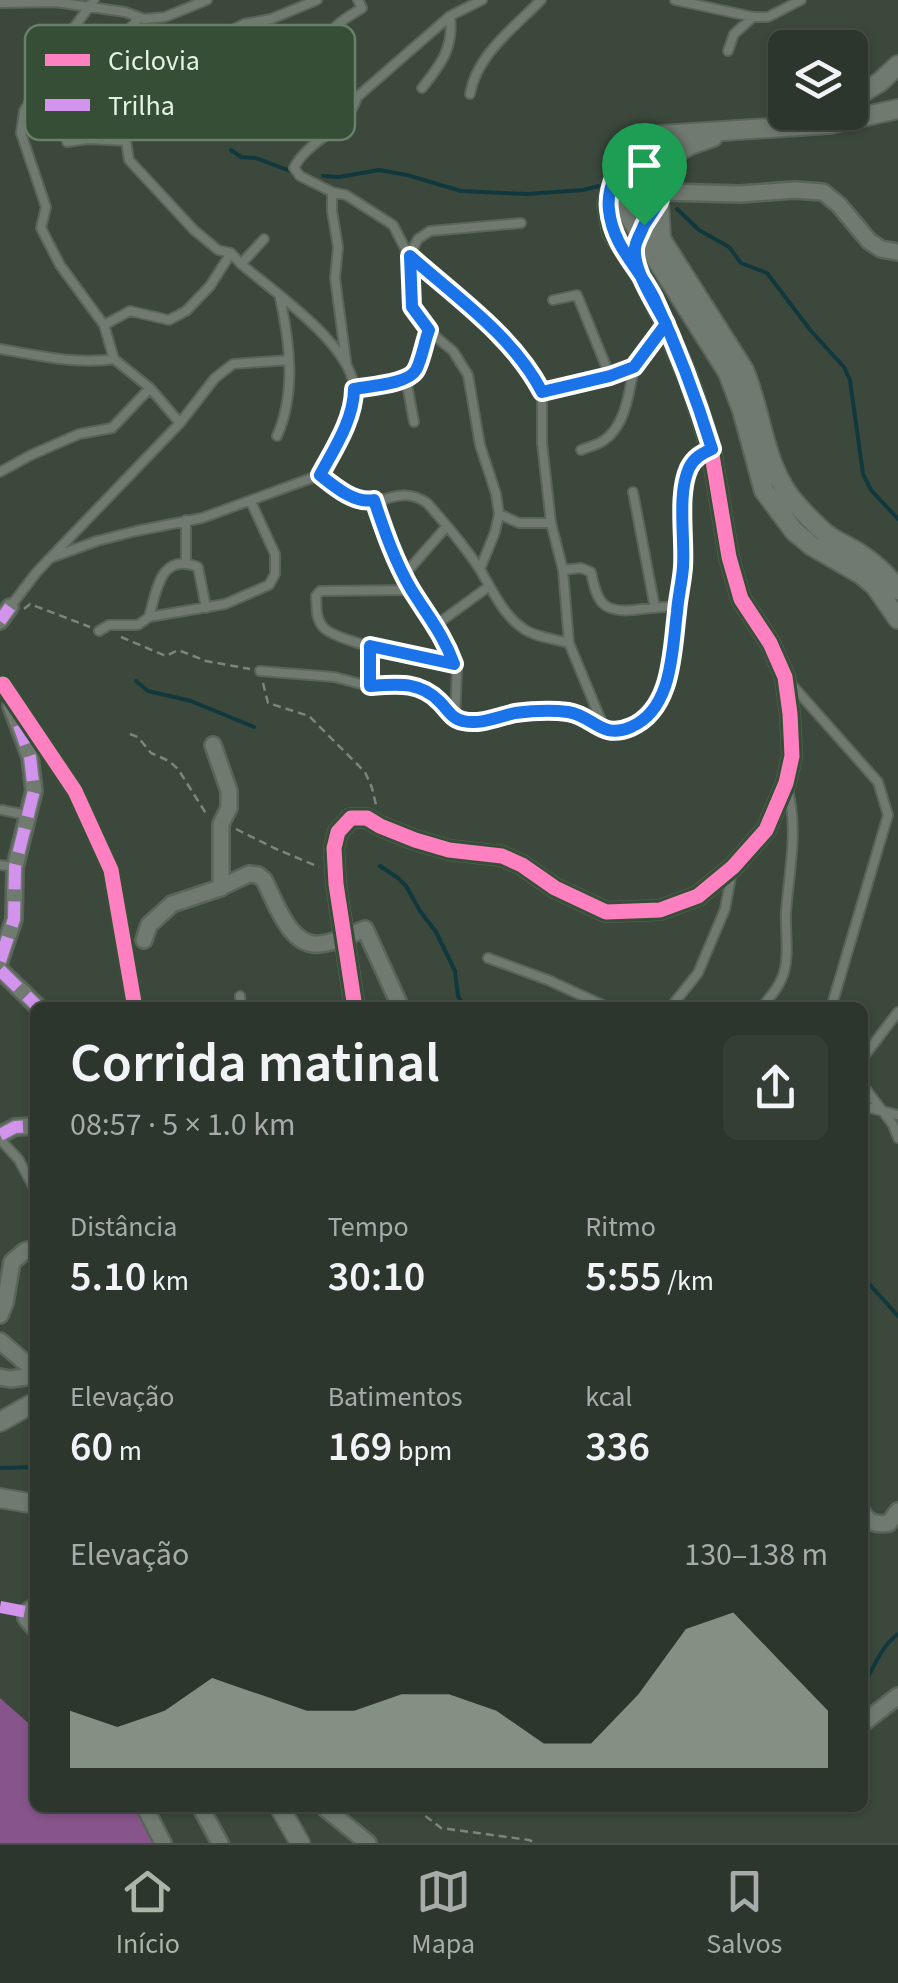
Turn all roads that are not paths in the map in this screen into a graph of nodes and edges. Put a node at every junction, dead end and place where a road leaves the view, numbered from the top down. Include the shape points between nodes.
1 (207, 0) edge
2 (317, 0) edge
3 (358, 0) edge
4 (482, 0) edge
5 (541, 0) edge
6 (674, 0) edge
7 (802, 0) edge
8 (0, 3) edge
9 (91, 4) edge
10 (450, 16) junction
11 (753, 17) junction
12 (138, 18) junction
13 (76, 25) edge
14 (133, 25) edge
15 (242, 25) edge
16 (337, 25) edge
17 (728, 51) dead end
18 (898, 65) edge
19 (422, 88) dead end
20 (868, 89) edge
21 (470, 94) dead end
22 (355, 97) edge
23 (358, 97) junction
24 (355, 104) edge
25 (25, 109) edge
26 (898, 110) edge
27 (868, 116) edge
28 (768, 128) edge
29 (750, 130) junction
30 (673, 133) junction
31 (81, 140) edge
32 (107, 140) edge
33 (321, 140) edge
34 (126, 141) joint
35 (67, 142) dead end
36 (639, 143) junction
37 (678, 152) junction
38 (616, 173) junction
39 (332, 192) junction
40 (661, 197) junction
41 (521, 223) dead end
42 (264, 239) dead end
43 (650, 241) junction
44 (898, 252) edge
45 (231, 253) junction
46 (410, 256) junction
47 (241, 264) junction
48 (640, 274) junction
49 (280, 298) junction
50 (553, 300) dead end
51 (104, 324) junction
52 (666, 324) junction
53 (429, 330) junction
54 (0, 349) edge
55 (114, 358) junction
56 (289, 360) junction
57 (347, 364) junction
58 (634, 367) junction
59 (610, 376) junction
60 (406, 379) junction
61 (150, 388) junction
62 (354, 389) junction
63 (542, 392) junction
64 (414, 422) dead end
65 (180, 423) junction
66 (277, 436) dead end
67 (712, 449) junction
68 (581, 450) dead end
69 (0, 472) edge
70 (320, 475) junction
71 (633, 492) dead end
72 (374, 500) junction
73 (251, 502) junction
74 (500, 514) junction
75 (186, 520) junction
76 (551, 523) junction
77 (447, 526) junction
78 (50, 558) junction
79 (186, 564) junction
80 (480, 570) junction
81 (563, 570) junction
82 (404, 575) junction
83 (488, 587) junction
84 (411, 590) junction
85 (898, 590) edge
86 (677, 606) junction
87 (206, 608) junction
88 (654, 608) junction
89 (5, 614) edge
90 (150, 617) junction
91 (898, 619) edge
92 (436, 625) junction
93 (99, 630) road end
94 (569, 643) junction
95 (370, 646) junction
96 (454, 664) junction
97 (260, 671) road end
98 (785, 677) junction
99 (1, 683) edge
100 (370, 686) junction
101 (456, 720) junction
102 (604, 730) junction
103 (213, 745) dead end
104 (786, 783) junction
105 (2, 810) edge
106 (28, 815) junction
107 (8, 866) edge
108 (733, 867) junction
109 (221, 888) junction
110 (346, 937) junction
111 (144, 940) dead end
112 (488, 958) dead end
113 (0, 962) edge
114 (0, 970) edge
115 (240, 996) dead end
116 (33, 1002) edge
117 (134, 1002) edge
118 (240, 1002) edge
119 (354, 1002) edge
120 (398, 1002) edge
121 (595, 1002) edge
122 (675, 1002) edge
123 (766, 1002) edge
124 (833, 1002) edge
125 (898, 1012) edge
126 (868, 1052) edge
127 (868, 1092) edge
128 (868, 1107) edge
129 (881, 1109) junction
130 (898, 1115) edge
131 (30, 1126) edge
132 (0, 1137) edge
133 (898, 1138) edge
134 (30, 1181) edge
135 (30, 1250) edge
136 (0, 1315) edge
137 (0, 1340) edge
138 (30, 1369) edge
139 (30, 1375) edge
140 (0, 1378) edge
141 (30, 1405) edge
142 (0, 1422) edge
143 (0, 1498) edge
144 (30, 1503) edge
145 (898, 1510) edge
146 (868, 1520) edge
147 (898, 1696) edge
148 (868, 1719) edge
149 (147, 1812) edge
150 (203, 1812) edge
151 (282, 1812) edge
152 (330, 1812) edge
153 (162, 1843) edge
154 (220, 1843) edge
155 (300, 1843) edge
156 (368, 1843) edge

1 - 12 lane via 165,17
2 - 15 lane
3 - 16 lane via 362,8
4 - 10 lane
5 - 21 lane via 491,51
6 - 11 lane
7 - 11 lane
8 - 9 lane
9 - 12 lane
9 - 13 lane
10 - 19 lane via 450,43
10 - 23 lane
11 - 17 lane via 734,34
12 - 14 lane
18 - 20 street
22 - 23 lane
23 - 24 lane
25 - 51 lane via 21,133 46,206 41,228
26 - 27 street
28 - 29 street
29 - 30 street
29 - 37 street
30 - 36 street
30 - 37 street
31 - 35 lane
32 - 34 lane
33 - 39 lane via 294,168
34 - 45 lane via 129,160 142,175 194,230
36 - 38 street
36 - 40 street
37 - 40 street
38 - 43 street via 619,196
38 - 48 street via 608,204 612,232
39 - 46 lane via 393,225
39 - 57 lane
40 - 43 street
40 - 44 street via 823,192 868,241
41 - 46 lane via 430,231
42 - 47 lane
43 - 48 street via 635,246
43 - 85 street via 744,370 774,470 796,504 826,534 880,568
43 - 91 street via 728,373 764,491 794,531 862,575
45 - 47 lane
45 - 51 lane via 186,311 169,320 130,311
46 - 53 lane via 412,307
46 - 63 lane via 495,330
47 - 49 lane
48 - 52 street
49 - 56 lane
49 - 57 lane
50 - 59 lane via 577,295
51 - 55 lane
52 - 58 lane
52 - 67 street
53 - 60 lane via 417,368
53 - 74 lane via 468,374
54 - 55 lane
55 - 61 lane
56 - 65 lane via 233,364
56 - 66 lane via 290,393
57 - 62 lane
58 - 59 lane
58 - 68 lane via 619,423 604,440
59 - 63 lane
60 - 62 lane
60 - 64 lane
61 - 65 lane
61 - 69 lane via 112,428 79,434
62 - 70 lane
63 - 76 lane
65 - 78 lane
67 - 86 lane via 688,471
67 - 98 street via 742,599
70 - 72 lane via 350,496
70 - 73 lane
71 - 88 lane
72 - 77 lane via 420,498
72 - 82 lane
73 - 75 lane
73 - 87 lane via 275,554 275,574 269,586
74 - 76 lane
74 - 80 lane
75 - 78 lane
75 - 79 lane
76 - 81 lane
77 - 80 lane
77 - 82 lane
78 - 89 lane
79 - 87 lane via 201,572
79 - 90 lane via 165,570
80 - 83 lane
81 - 88 lane via 592,572 607,609
81 - 94 lane
82 - 84 lane
83 - 92 lane
83 - 94 lane via 524,630
84 - 92 lane
84 - 95 lane via 320,590 319,623
86 - 88 lane
86 - 102 lane via 660,698 639,724
87 - 90 lane
90 - 93 lane via 138,626
92 - 96 lane
94 - 102 lane
95 - 96 lane
95 - 100 lane
96 - 101 lane
97 - 100 lane
98 - 104 street via 792,756
98 - 124 lane via 878,782 888,815
99 - 106 street via 30,756 34,791
99 - 117 street via 75,791 111,870
100 - 101 lane via 417,686
101 - 102 lane via 476,724 516,713 572,712
103 - 109 street via 229,791 221,824
104 - 108 street via 766,830
104 - 123 lane via 793,807 786,967
105 - 106 lane
106 - 107 street
107 - 113 street via 14,919
108 - 110 street via 698,896 660,910 606,912 502,856 449,850 359,816 338,832 334,848
108 - 122 lane via 726,908 698,973
109 - 110 street via 258,875 306,943
109 - 111 street via 172,904 149,925
110 - 119 street
110 - 120 street via 365,929
112 - 121 lane
114 - 116 street
115 - 118 lane
125 - 126 lane
127 - 129 lane
128 - 129 lane
129 - 130 lane
129 - 133 lane
131 - 132 street
132 - 134 lane
135 - 136 street via 12,1262
137 - 138 street
139 - 140 street
141 - 142 street
143 - 144 street
145 - 146 street via 889,1522
147 - 148 street
149 - 153 street
150 - 154 street
151 - 155 street
152 - 156 street

